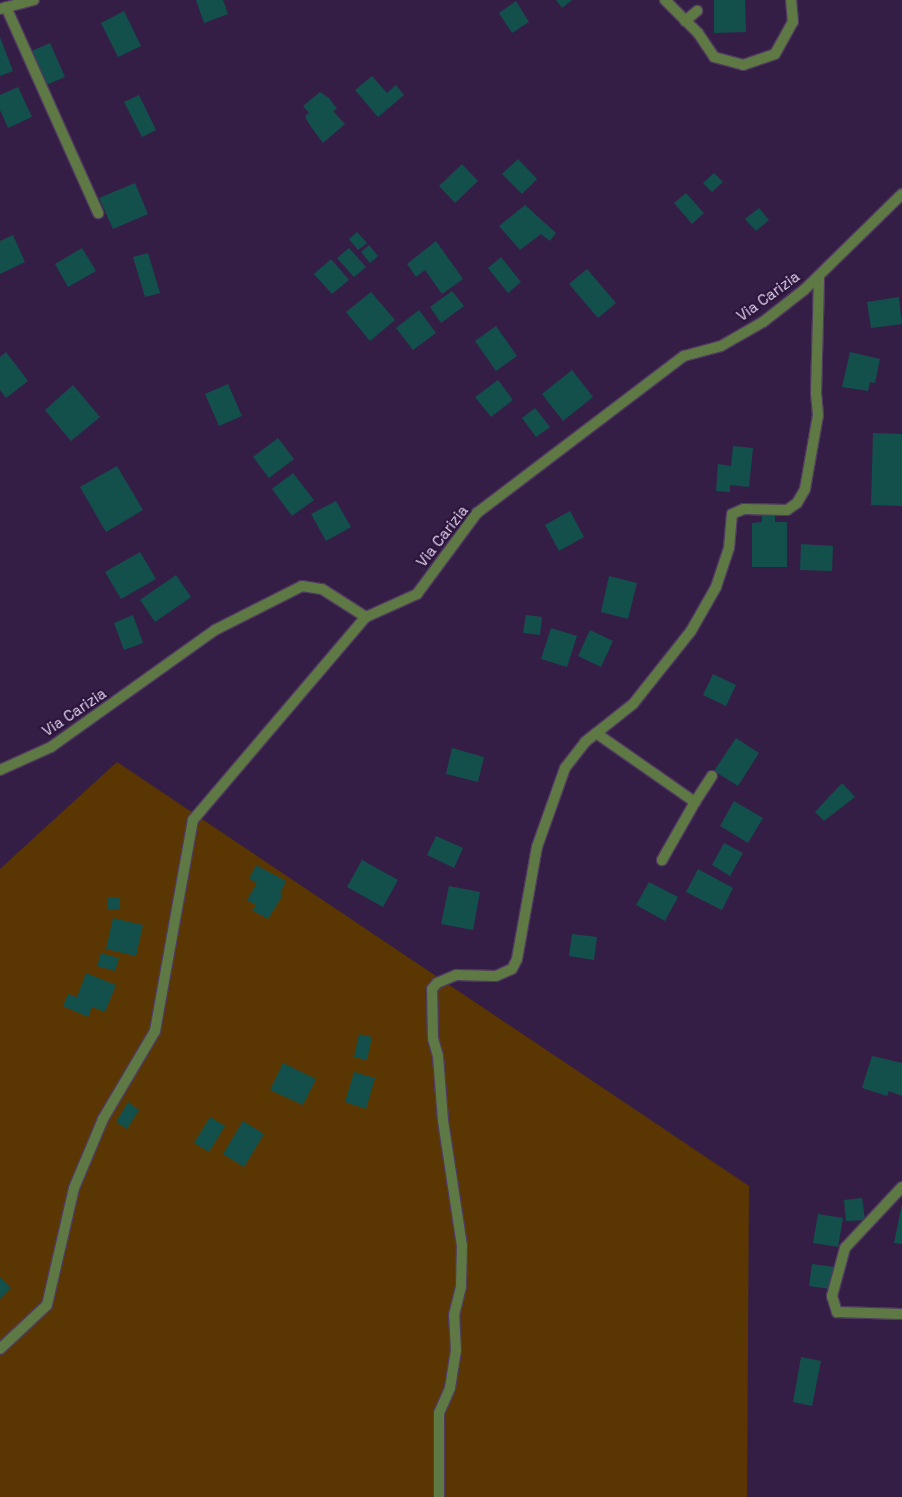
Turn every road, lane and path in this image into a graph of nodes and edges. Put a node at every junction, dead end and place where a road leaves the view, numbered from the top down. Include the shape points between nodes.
1 (34, 0) edge
2 (665, 0) edge
3 (791, 0) edge
4 (3, 8) edge
5 (697, 11) dead end
6 (686, 21) junction
7 (902, 194) edge
8 (98, 213) dead end
9 (819, 276) junction
10 (366, 617) junction
11 (596, 732) junction
12 (0, 770) edge
13 (712, 776) dead end
14 (695, 802) junction
15 (662, 860) dead end
16 (902, 1187) edge
17 (902, 1314) edge
18 (0, 1349) edge
19 (439, 1497) edge

1 - 4 street
2 - 6 street
3 - 6 street via 793,22 775,54 743,65 714,57
4 - 8 street
5 - 6 street
7 - 9 street, Via Carizia
9 - 10 street, Via Carizia via 763,322 720,346 684,356 632,394 477,513 417,594
9 - 11 street via 818,415 805,489 787,510 744,509 732,514 730,548 716,587 691,631 633,704
10 - 12 street, Via Carizia via 322,589 302,586 215,630 51,747
10 - 18 street via 250,757 192,820 155,1031 104,1119 74,1188 47,1305
11 - 14 street
11 - 19 street via 584,742 565,768 536,846 517,959 512,969 496,976 456,975 432,988 433,1039 438,1056 442,1112 462,1246 462,1286 454,1315 456,1351 450,1388 439,1414
13 - 14 street
14 - 15 street
16 - 17 street via 845,1248 832,1296 837,1312

